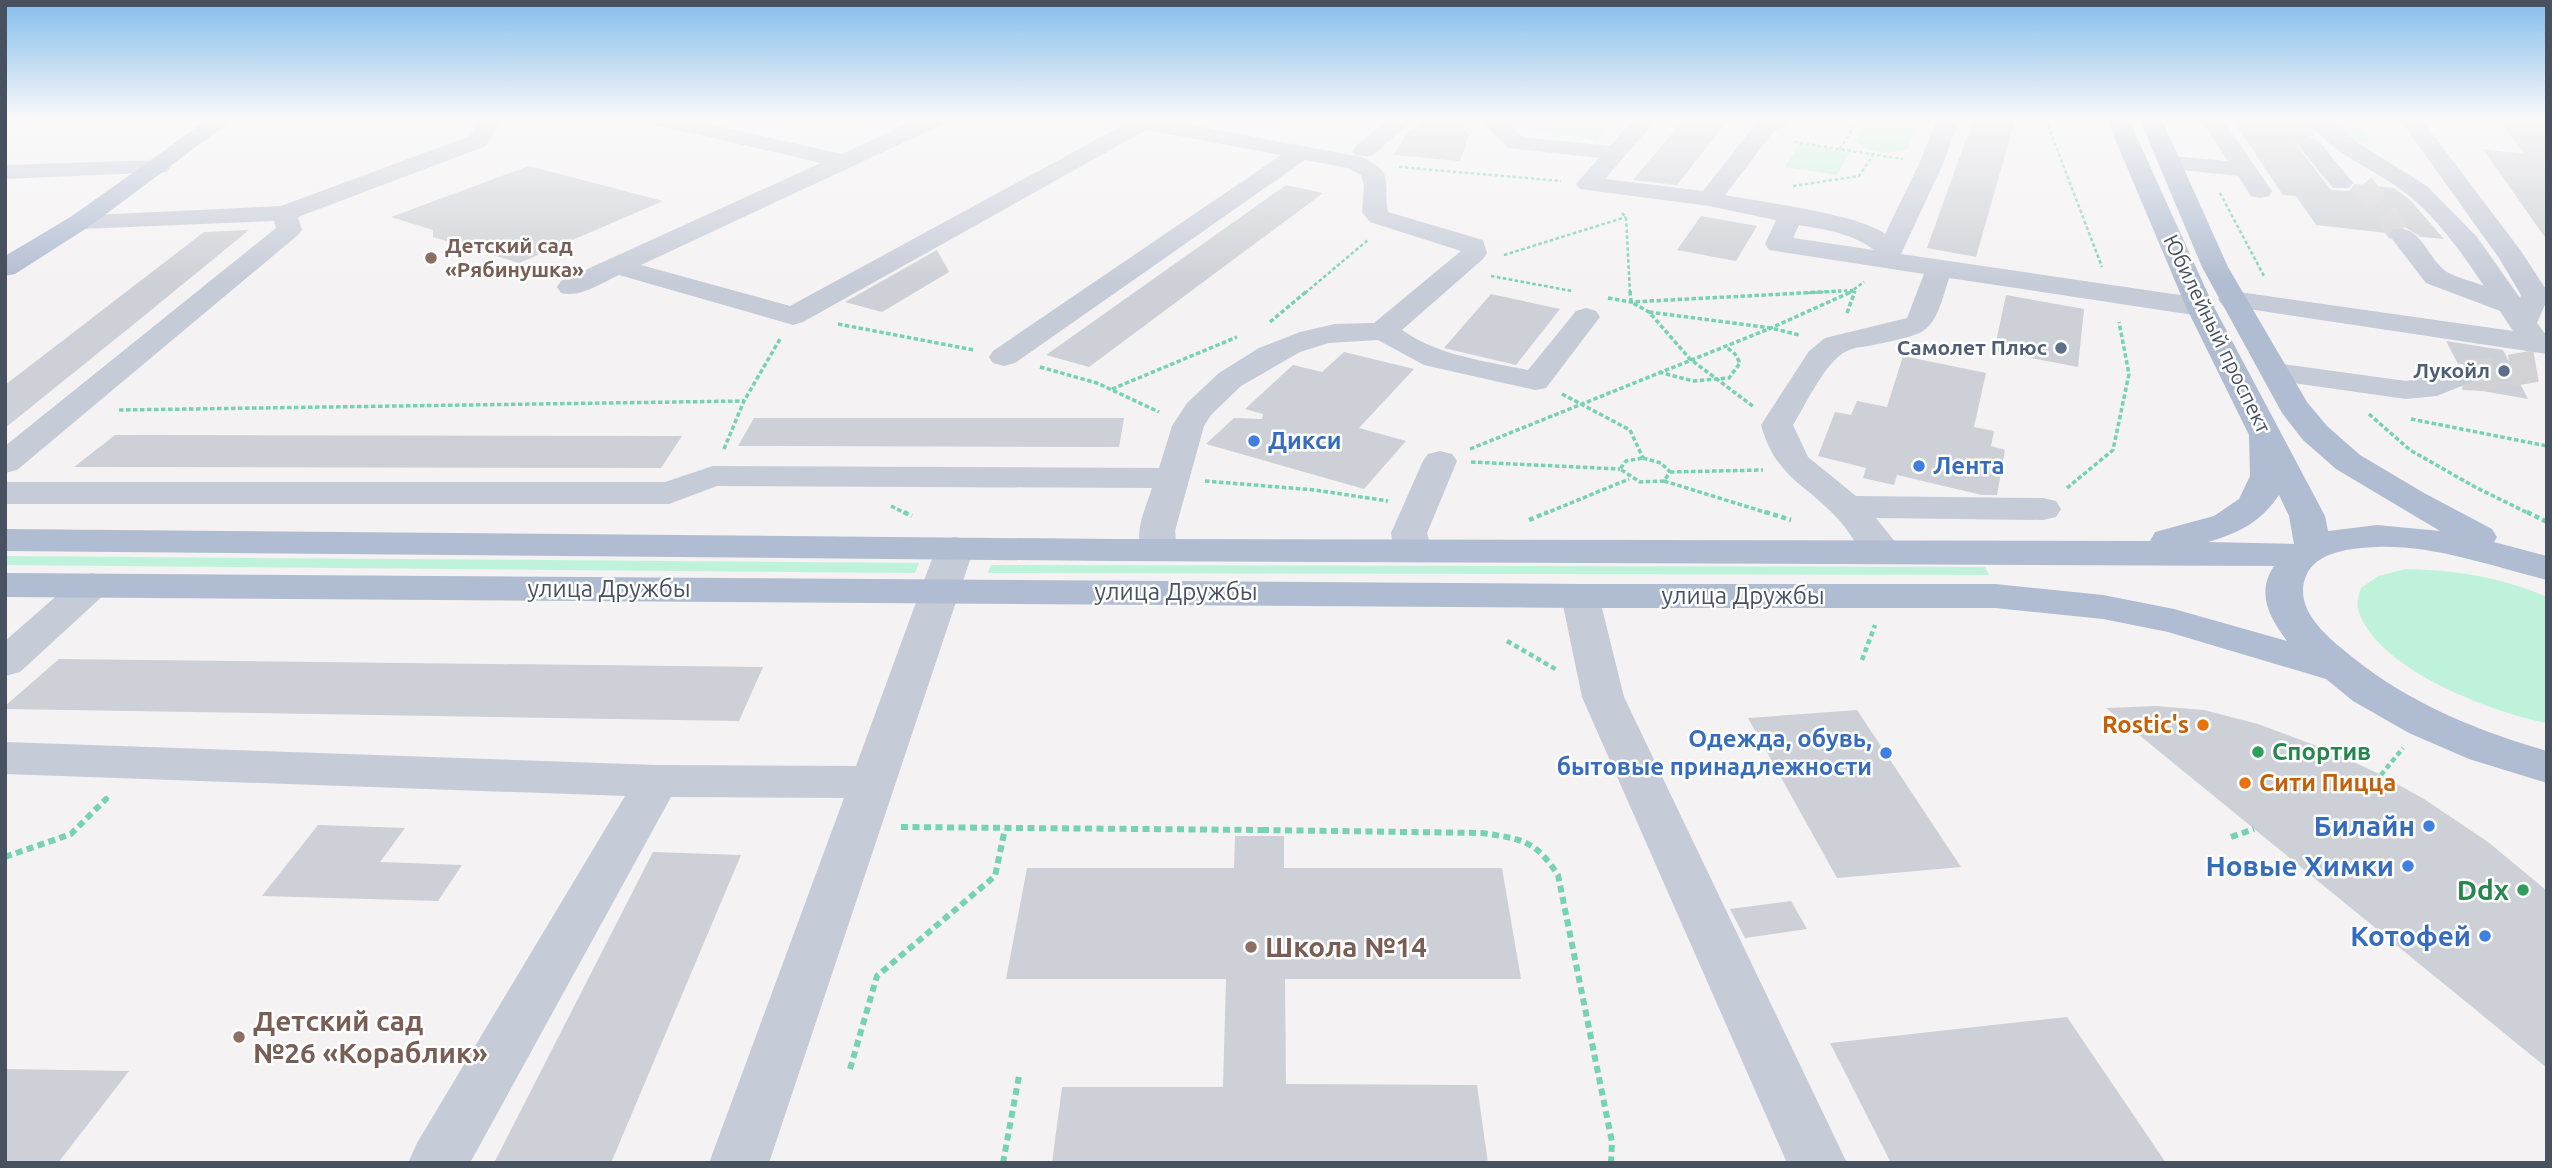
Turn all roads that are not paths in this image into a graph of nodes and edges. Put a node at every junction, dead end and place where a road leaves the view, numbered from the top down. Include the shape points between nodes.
1 (146, 175) edge
2 (388, 175) edge
3 (815, 175) edge
4 (1043, 175) edge
5 (1269, 175) edge
6 (1375, 175) edge
7 (1596, 175) edge
8 (1728, 175) edge
9 (1926, 175) edge
10 (2142, 175) edge
11 (2176, 175) edge
12 (2249, 175) edge
13 (2345, 175) edge
14 (2389, 175) edge
15 (2451, 175) edge
16 (2351, 184) tunnel mouth
17 (2260, 191) dead end
18 (1709, 199) junction
19 (109, 200) junction
20 (284, 213) junction
21 (81, 221) junction
22 (2391, 234) tunnel mouth
23 (5, 254) edge
24 (1888, 255) junction
25 (617, 266) junction
26 (5, 268) edge
27 (1938, 268) junction
28 (571, 287) dead end
29 (2232, 299) junction
30 (1589, 302) road end
31 (2200, 307) junction
32 (1382, 330) junction
33 (2527, 337) edge
34 (1004, 357) dead end
35 (2275, 372) junction
36 (2463, 374) tunnel mouth
37 (2265, 434) junction
38 (1440, 461) road end
39 (5, 463) edge
40 (1173, 478) junction
41 (5, 493) edge
42 (1847, 507) junction
43 (2043, 509) road end
44 (5, 540) edge
45 (1158, 549) junction
46 (1412, 551) junction
47 (2095, 552) junction
48 (2306, 552) junction
49 (1885, 553) junction
50 (2532, 564) edge
51 (947, 570) junction
52 (5, 585) edge
53 (92, 585) junction
54 (1580, 596) junction
55 (5, 663) edge
56 (2337, 669) junction
57 (2497, 753) junction
58 (5, 758) edge
59 (2547, 767) edge
60 (2547, 778) edge
61 (657, 781) junction
62 (865, 804) junction
63 (438, 1163) edge
64 (739, 1163) edge
65 (1818, 1163) edge

1 - 19 main road
2 - 20 street
3 - 25 street
4 - 25 street via 793,316
5 - 34 street
6 - 32 street via 1374,212 1391,223 1474,246 1474,253 1456,270
7 - 18 street via 1588,184
8 - 18 street
9 - 24 street
10 - 31 main road, Юбилейный проспект
11 - 29 main road, Юбилейный проспект
12 - 17 street
13 - 16 street
14 - 33 street via 2419,192 2469,244
15 - 33 street via 2535,295
18 - 24 street via 1791,215 1778,244
19 - 21 main road
19 - 23 main road
20 - 21 street
20 - 39 street via 289,230
21 - 26 main road
22 - 33 street via 2436,277
24 - 27 street
25 - 28 street
27 - 31 street
27 - 42 street via 1918,324 1836,344 1820,357 1777,425 1782,444 1799,470
29 - 33 street
29 - 35 main road, Юбилейный проспект
30 - 32 street via 1535,381 1421,355
31 - 37 main road, Юбилейный проспект
32 - 40 street via 1301,340 1244,370 1195,411
35 - 36 street via 2406,390 2426,389
35 - 50 main road, Юбилейный проспект via 2292,406 2348,461 2411,501
37 - 47 main road via 2267,479 2259,501 2240,517 2200,534
37 - 48 main road, Юбилейный проспект via 2307,516
38 - 46 street via 1409,533
40 - 41 street via 713,476 669,494
40 - 45 street via 1157,531
42 - 43 street
42 - 49 street
44 - 51 main road, улица Дружбы
45 - 46 main road, улица Дружбы
45 - 51 main road, улица Дружбы
46 - 49 main road, улица Дружбы
47 - 48 main road, улица Дружбы
47 - 49 main road, улица Дружбы
48 - 50 main road, улица Дружбы via 2350,538 2399,536 2456,543
48 - 56 main road via 2285,576 2285,603 2302,634
51 - 53 main road, улица Дружбы
51 - 54 main road, улица Дружбы
51 - 62 street
52 - 53 main road, улица Дружбы
53 - 55 street
54 - 56 main road, улица Дружбы via 2034,598 2174,621
54 - 65 street via 1603,697
56 - 57 main road via 2425,723
57 - 59 main road
57 - 60 street
58 - 61 street
61 - 62 street
61 - 63 street
62 - 64 street

